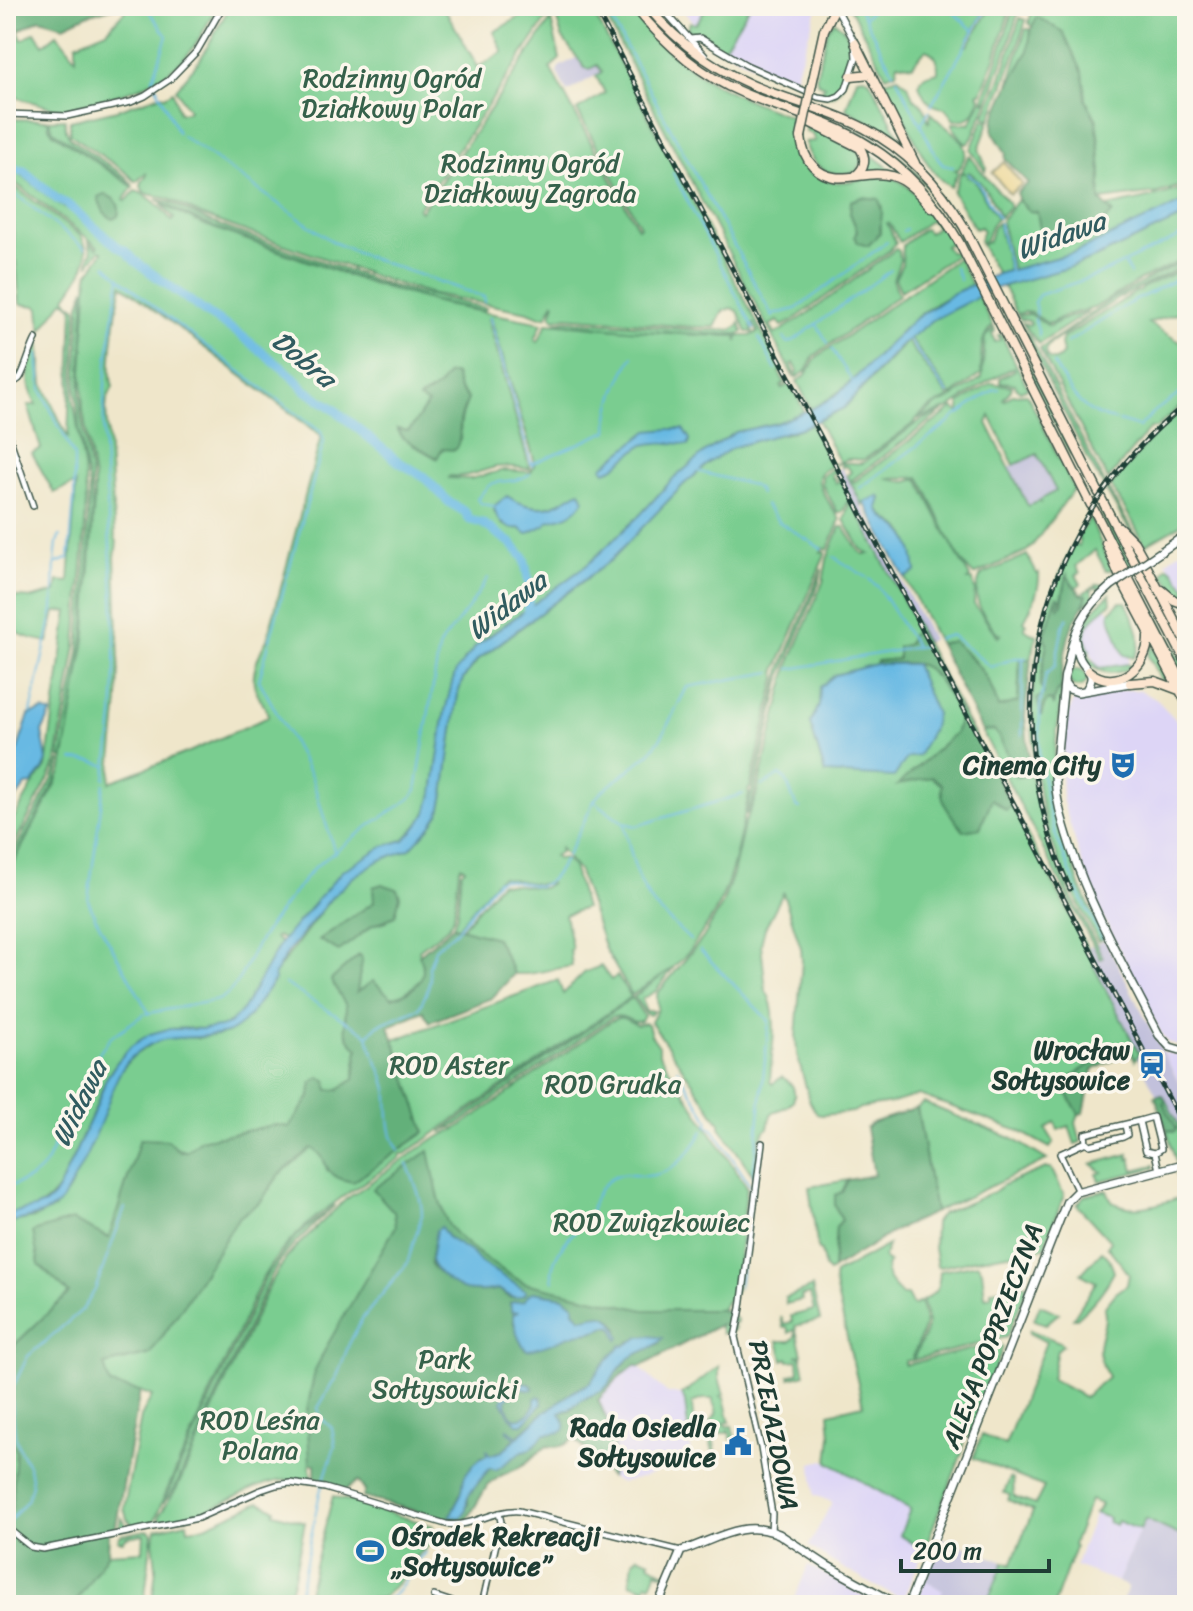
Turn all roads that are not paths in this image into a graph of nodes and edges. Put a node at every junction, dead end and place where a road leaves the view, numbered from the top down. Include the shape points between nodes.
1 (223, 6) edge
2 (634, 6) edge
3 (647, 6) edge
4 (660, 6) edge
5 (836, 6) edge
6 (828, 19) junction
7 (842, 19) junction
8 (690, 39) junction
9 (855, 43) junction
10 (711, 64) junction
11 (871, 74) junction
12 (851, 76) junction
13 (780, 107) junction
14 (6, 114) edge
15 (917, 167) junction
16 (850, 177) junction
17 (959, 243) junction
18 (36, 339) dead end
19 (6, 385) edge
20 (6, 428) edge
21 (33, 506) dead end
22 (1187, 534) edge
23 (1141, 565) junction
24 (1124, 577) junction
25 (1158, 587) junction
26 (1187, 605) edge
27 (1147, 629) junction
28 (1075, 633) junction
29 (1187, 644) edge
30 (1187, 664) edge
31 (1088, 669) junction
32 (1066, 671) junction
33 (1064, 682) junction
34 (1130, 683) joint
35 (1083, 691) junction
36 (1183, 691) edge
37 (1187, 704) edge
38 (1060, 723) junction
39 (1187, 1052) edge
40 (1139, 1121) junction
41 (1125, 1125) junction
42 (1086, 1142) junction
43 (762, 1143) dead end
44 (1155, 1153) junction
45 (1187, 1163) edge
46 (1159, 1170) junction
47 (1078, 1192) junction
48 (499, 1513) junction
49 (6, 1527) edge
50 (771, 1531) junction
51 (681, 1551) junction
52 (434, 1596) dead end
53 (461, 1605) edge
54 (482, 1605) edge
55 (658, 1605) edge
56 (899, 1605) edge
57 (908, 1605) edge

1 - 14 street via 197,51 154,91 76,115
2 - 13 main road via 699,69
3 - 10 main road
4 - 8 street
5 - 6 main road
5 - 7 street
6 - 7 street
6 - 16 main road, bridge via 801,137 804,154 815,168 829,176
7 - 9 street
8 - 10 street
8 - 12 street via 700,38 823,99 842,94
9 - 11 main road
9 - 12 street
10 - 15 main road via 750,85 864,128
11 - 12 main road
11 - 15 main road
13 - 16 main road via 861,149 864,167
13 - 17 main road via 834,126 883,154 922,189
15 - 23 main road via 947,200 970,239 1114,522 1134,542
16 - 17 main road via 884,174 902,180
17 - 24 main road
18 - 19 street via 21,376
20 - 21 street
22 - 28 street, bridge via 1112,585 1083,616
23 - 25 main road
23 - 30 main road
24 - 27 main road
24 - 36 main road
25 - 26 main road
25 - 29 main road
27 - 31 main road via 1147,650 1134,671 1113,678
27 - 36 main road
28 - 31 street via 1077,651
28 - 32 street
31 - 32 street via 1076,665
31 - 35 street via 1092,679
32 - 33 street
33 - 35 street via 1071,690
33 - 38 street
34 - 35 street
34 - 36 main road via 1155,681
35 - 38 street via 1069,700
36 - 37 main road
38 - 39 street via 1057,800 1081,878 1161,1038
40 - 41 street
40 - 44 street via 1146,1151
40 - 44 street via 1153,1117 1161,1149
41 - 42 street via 1085,1134
41 - 42 street via 1123,1137
42 - 47 street via 1060,1154
43 - 50 street, PRZEJAZDOWA via 735,1337 761,1448
44 - 46 street
45 - 46 street
46 - 47 street
47 - 57 street, ALEJA POPRZECZNA via 1065,1205
48 - 49 street via 451,1525 290,1483 198,1518 43,1549 27,1545
48 - 51 street via 519,1511
48 - 54 street
50 - 51 street via 734,1530
50 - 56 street
51 - 55 street
52 - 53 street

